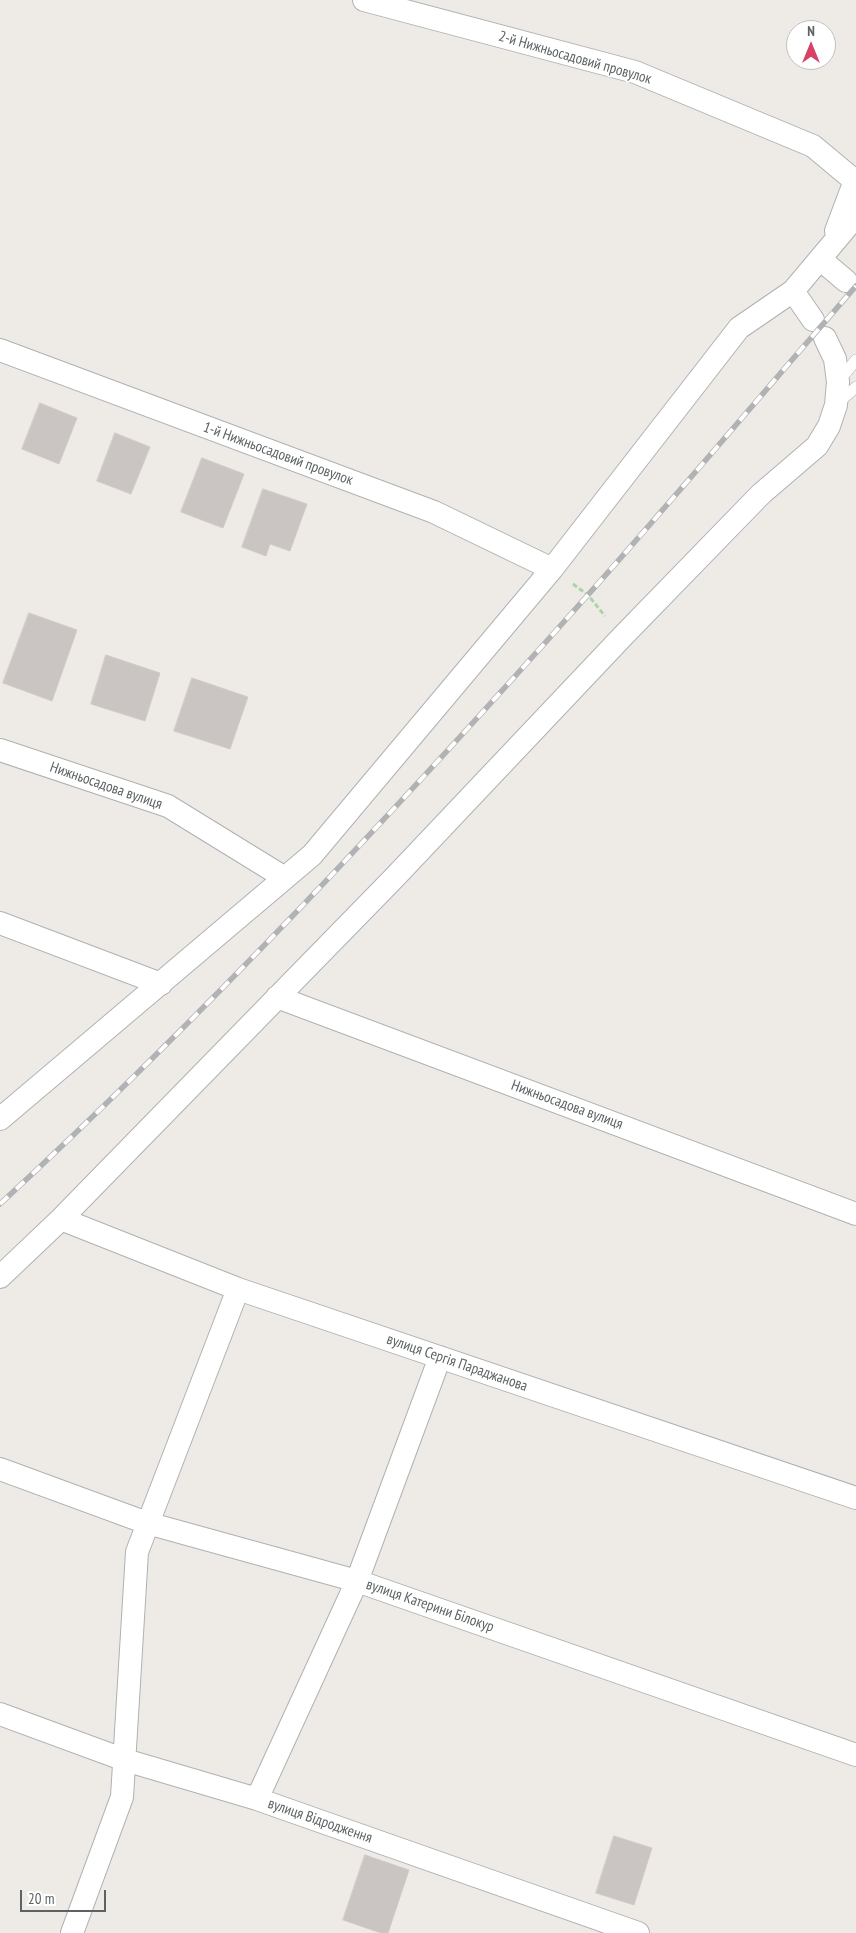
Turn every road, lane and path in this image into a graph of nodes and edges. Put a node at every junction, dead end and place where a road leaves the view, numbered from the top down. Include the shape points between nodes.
1 (378, 2) edge
2 (856, 180) edge
3 (856, 216) edge
4 (825, 253) junction
5 (846, 281) dead end
6 (793, 291) junction
7 (813, 320) dead end
8 (825, 338) dead end
9 (0, 350) edge
10 (856, 360) edge
11 (847, 384) edge
12 (552, 569) junction
13 (622, 637) junction
14 (0, 750) edge
15 (285, 878) junction
16 (0, 923) edge
17 (161, 984) junction
18 (277, 997) junction
19 (0, 1119) edge
20 (856, 1214) edge
21 (61, 1219) junction
22 (0, 1277) edge
23 (238, 1289) junction
24 (440, 1357) junction
25 (0, 1469) edge
26 (856, 1498) edge
27 (147, 1523) junction
28 (357, 1581) junction
29 (0, 1714) edge
30 (856, 1755) edge
31 (125, 1760) junction
32 (257, 1799) junction
33 (72, 1933) edge
34 (638, 1933) edge

1 - 2 street, 2-й Нижньосадовий провулок via 635,72 813,146
2 - 4 street
3 - 4 street
4 - 5 street
4 - 6 street
6 - 7 street
6 - 12 street via 739,328
8 - 11 street
9 - 12 street, 1-й Нижньосадовий провулок via 434,512
10 - 11 lane
11 - 13 street via 817,446 762,494
12 - 13 path via 588,595
12 - 15 street via 312,855
13 - 18 street
14 - 15 street, Нижньосадова вулиця via 168,806
15 - 17 street
16 - 17 street
17 - 19 street
18 - 20 street, Нижньосадова вулиця
18 - 21 street
21 - 22 street
21 - 23 street, вулиця Сергія Параджанова
23 - 24 street, вулиця Сергія Параджанова
23 - 27 street
24 - 26 street, вулиця Сергія Параджанова
24 - 28 street
25 - 27 street, вулиця Катерини Білокур
27 - 28 street, вулиця Катерини Білокур
27 - 31 street via 137,1552
28 - 30 street, вулиця Катерини Білокур
28 - 32 street
29 - 31 street, вулиця Відродження
31 - 32 street, вулиця Відродження
31 - 33 street via 122,1797
32 - 34 street, вулиця Відродження

